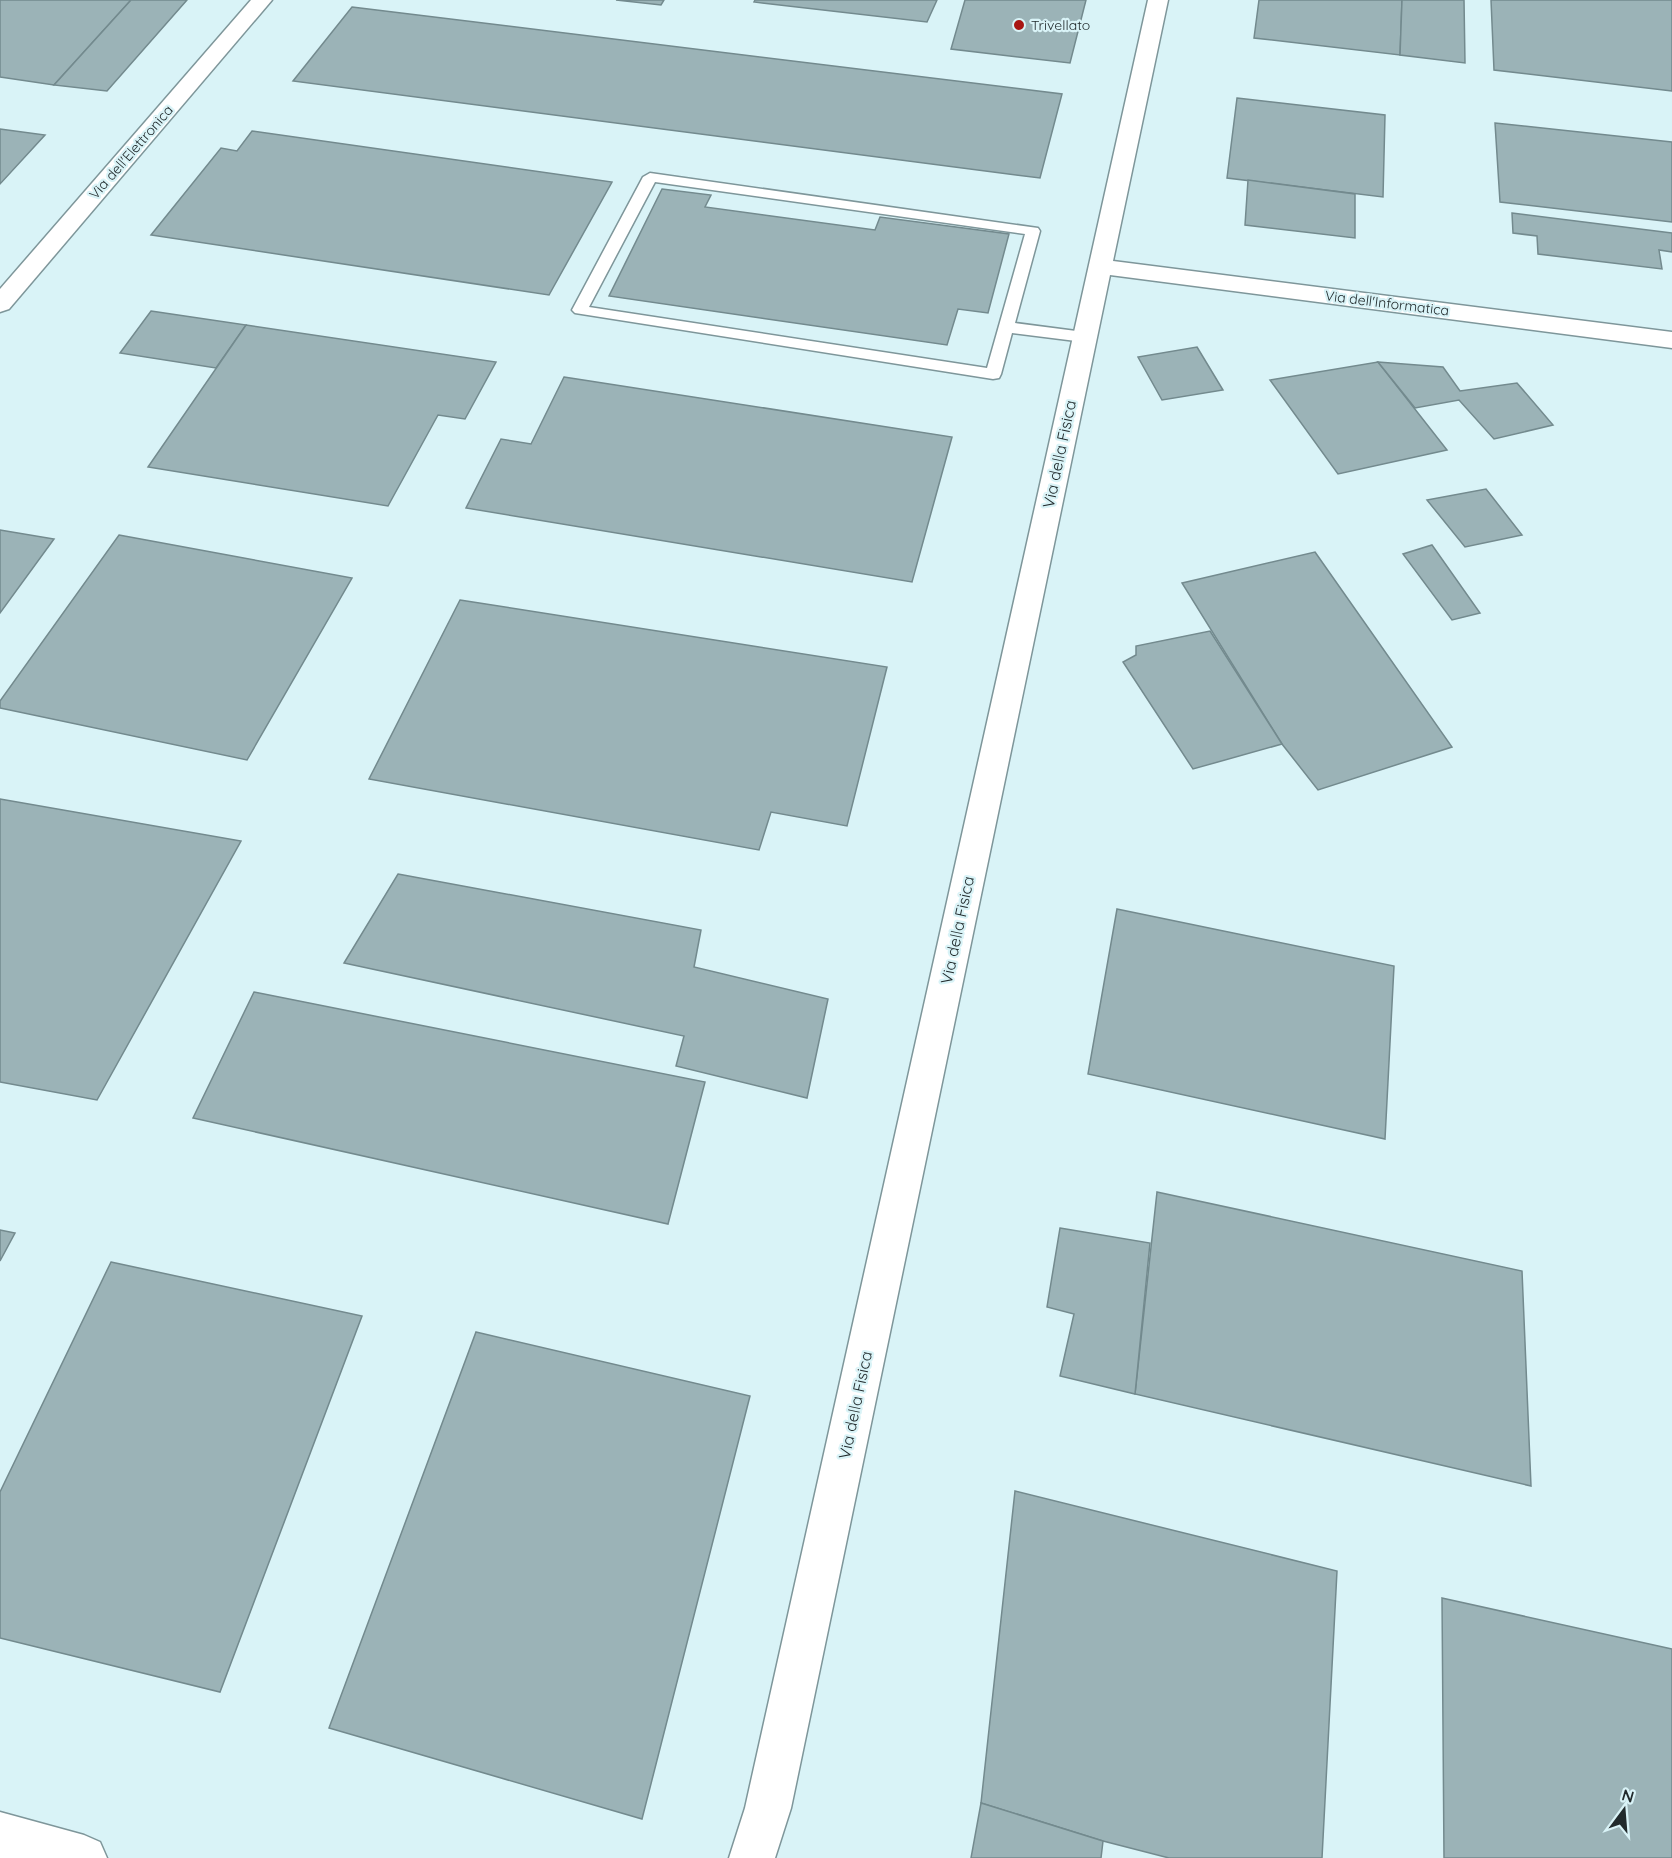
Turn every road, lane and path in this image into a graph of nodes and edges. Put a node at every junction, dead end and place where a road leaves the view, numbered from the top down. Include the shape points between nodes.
1 (262, 0) edge
2 (1158, 0) edge
3 (1101, 267) junction
4 (0, 304) edge
5 (1006, 327) junction
6 (1084, 337) junction
7 (1672, 340) edge
8 (0, 1835) edge
9 (84, 1858) edge
10 (752, 1858) edge

1 - 4 street, Via dell'Elettronica
2 - 3 street, Via della Fisica
3 - 6 street, Via della Fisica
3 - 7 street, Via dell'Informatica
5 - 5 lane via 993,374 580,310 651,177 1033,231
5 - 6 lane
6 - 10 street, Via della Fisica via 768,1808
8 - 9 street

